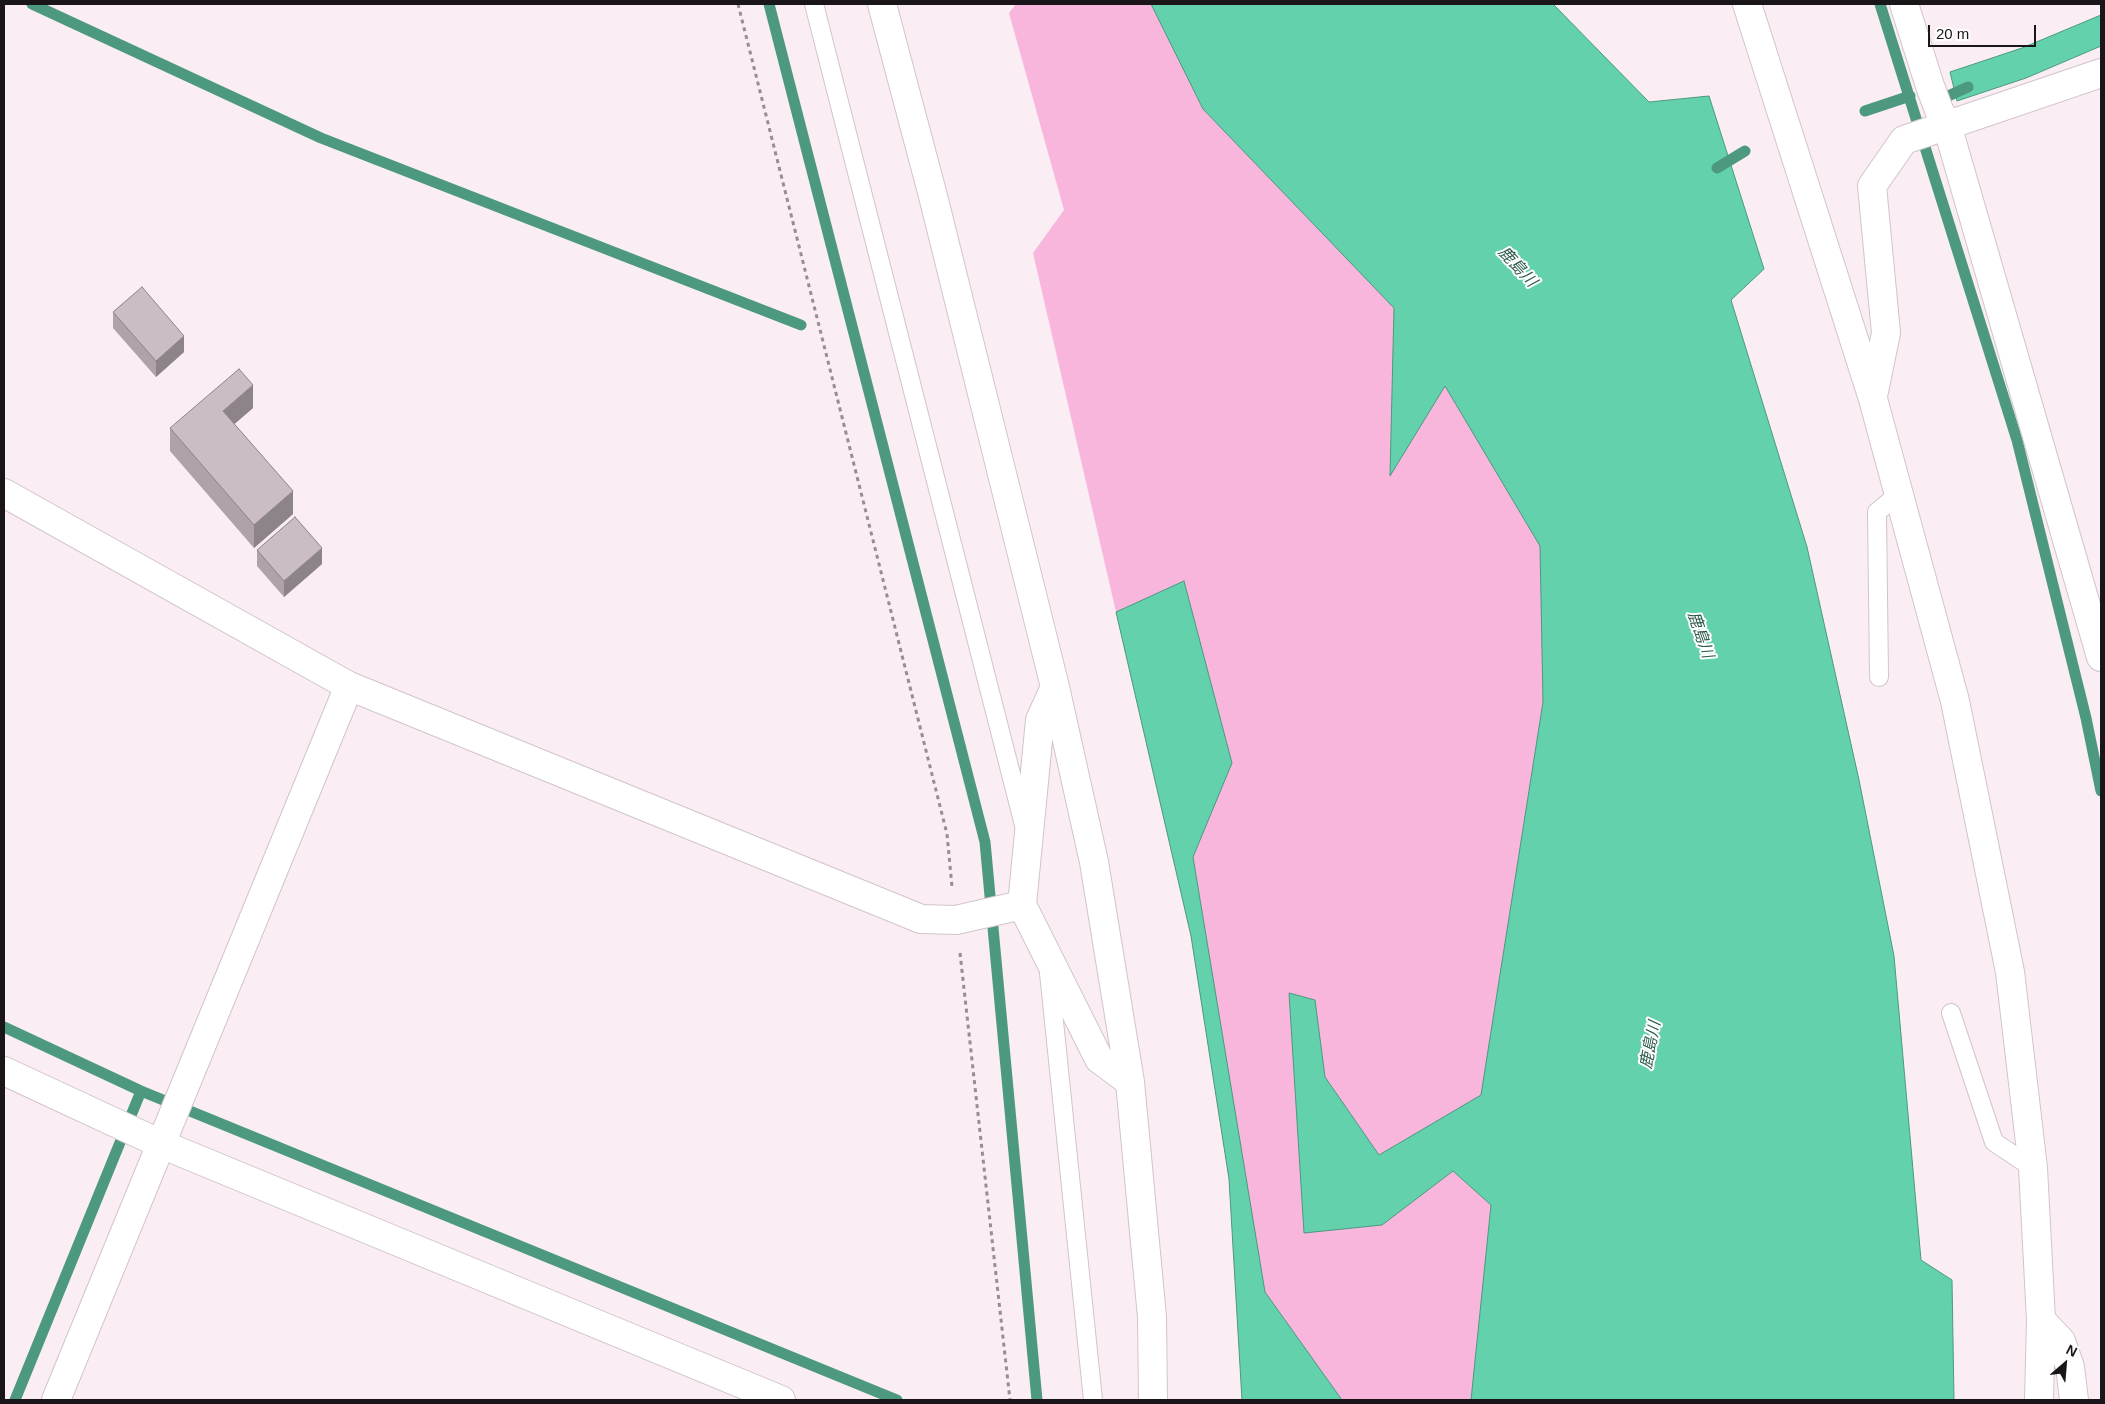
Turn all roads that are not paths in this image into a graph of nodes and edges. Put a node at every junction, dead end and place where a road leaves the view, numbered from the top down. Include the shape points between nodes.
1 (814, 4) edge
2 (882, 4) edge
3 (1748, 4) edge
4 (1904, 4) edge
5 (2101, 73) edge
6 (1939, 107) junction
7 (1873, 399) junction
8 (4, 493) edge
9 (1899, 494) junction
10 (2101, 657) edge
11 (1879, 677) dead end
12 (348, 686) junction
13 (1055, 687) junction
14 (1028, 840) junction
15 (1022, 905) junction
16 (1048, 956) junction
17 (1950, 1013) dead end
18 (4, 1071) edge
19 (1130, 1082) junction
20 (164, 1136) junction
21 (2033, 1168) junction
22 (2040, 1320) junction
23 (56, 1400) edge
24 (781, 1400) edge
25 (1093, 1400) edge
26 (1153, 1400) edge
27 (2039, 1400) edge
28 (2074, 1400) edge

1 - 14 lane
2 - 13 street
3 - 7 street
4 - 6 street
5 - 6 street
6 - 7 street via 1904,140 1872,186 1886,332
6 - 10 street
7 - 9 street
8 - 12 street
9 - 11 lane via 1877,512
9 - 21 street via 1955,701 2010,972
12 - 15 street via 921,919 956,920
12 - 20 street
13 - 14 street via 1040,720
13 - 19 street via 1094,862
14 - 15 street
15 - 16 street
16 - 19 street via 1099,1059
16 - 25 lane
17 - 21 lane via 1994,1142
18 - 20 street via 101,1117
19 - 26 street via 1152,1317
20 - 23 street
20 - 24 street
21 - 22 street
22 - 27 street
22 - 28 street via 2061,1341 2070,1367

